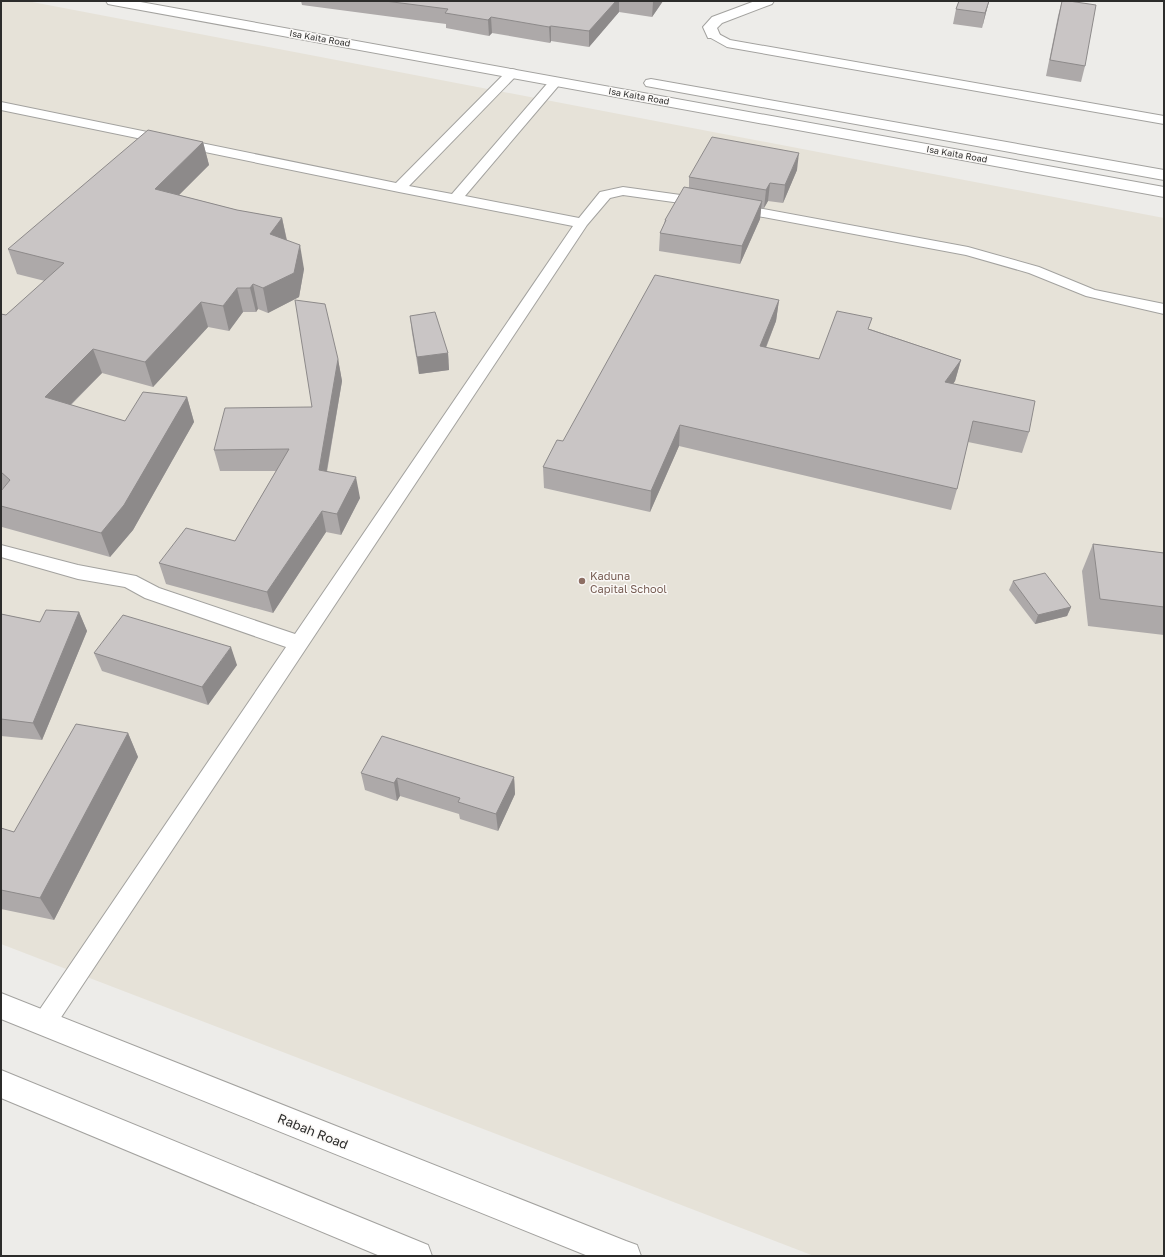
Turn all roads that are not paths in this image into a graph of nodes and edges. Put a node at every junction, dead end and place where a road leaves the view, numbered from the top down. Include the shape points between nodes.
1 (113, 1) edge
2 (766, 1) edge
3 (713, 35) joint
4 (512, 73) junction
5 (638, 80) dead end
6 (556, 81) junction
7 (1, 106) edge
8 (1164, 120) edge
9 (1164, 175) edge
10 (399, 188) junction
11 (1164, 192) edge
12 (455, 199) junction
13 (582, 223) junction
14 (1164, 309) edge
15 (1, 551) edge
16 (300, 644) junction
17 (1, 1006) edge
18 (44, 1023) junction
19 (1, 1084) edge
20 (417, 1256) edge
21 (626, 1256) edge

1 - 4 main road, Isa Kaita Road
2 - 3 main road via 717,20 710,27
3 - 8 lane via 727,43
4 - 6 main road, Isa Kaita Road
4 - 10 lane
5 - 9 main road, Isa Kaita Road
6 - 11 main road, Isa Kaita Road
6 - 12 lane
7 - 10 lane
10 - 12 lane
12 - 13 lane
13 - 14 lane via 605,195 623,190 666,196 968,251 1034,270 1091,293
13 - 16 lane
15 - 16 lane via 78,572 129,581 152,593
16 - 18 lane
17 - 18 main road, Rabah Road
18 - 21 main road, Rabah Road
19 - 20 main road

